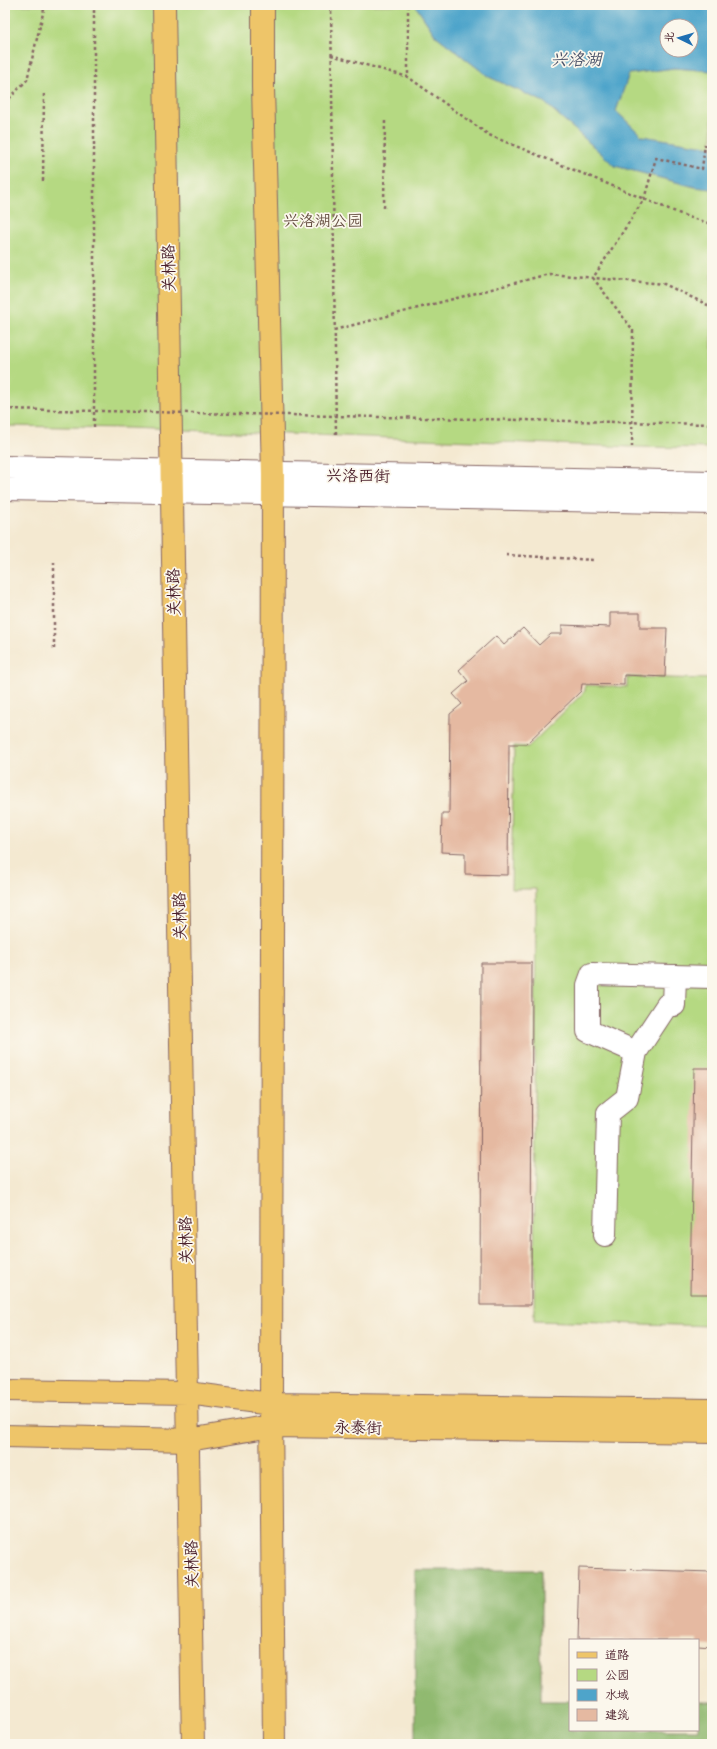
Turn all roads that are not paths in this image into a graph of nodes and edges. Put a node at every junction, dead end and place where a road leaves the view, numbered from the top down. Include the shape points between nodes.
1 (164, 5) edge
2 (263, 5) edge
3 (5, 467) edge
4 (171, 471) junction
5 (712, 482) edge
6 (273, 484) junction
7 (5, 489) edge
8 (171, 493) junction
9 (712, 503) edge
10 (675, 976) junction
11 (712, 977) edge
12 (636, 1052) junction
13 (605, 1235) dead end
14 (5, 1390) edge
15 (188, 1393) junction
16 (271, 1404) junction
17 (712, 1410) edge
18 (271, 1426) junction
19 (712, 1432) edge
20 (5, 1436) edge
21 (189, 1440) junction
22 (193, 1744) edge
23 (274, 1744) edge

1 - 4 main road, 关林路
2 - 6 main road
3 - 4 street, 兴洛西街
4 - 6 street, 兴洛西街
4 - 8 main road, 关林路
5 - 6 street, 兴洛西街
6 - 8 street, 兴洛西街
6 - 9 street, 兴洛西街
6 - 16 main road
7 - 8 street, 兴洛西街
8 - 15 main road, 关林路
10 - 11 street
10 - 12 street via 674,1004 667,1005
10 - 12 street via 592,974 588,985 588,1031
12 - 13 street via 627,1098 608,1113
14 - 15 main road, 永泰街
15 - 16 main road, 永泰街
15 - 21 main road, 关林路
16 - 17 main road, 永泰街
16 - 18 main road
18 - 19 main road, 永泰街
18 - 21 main road, 永泰街
18 - 23 main road
20 - 21 main road, 永泰街
21 - 22 main road, 关林路

